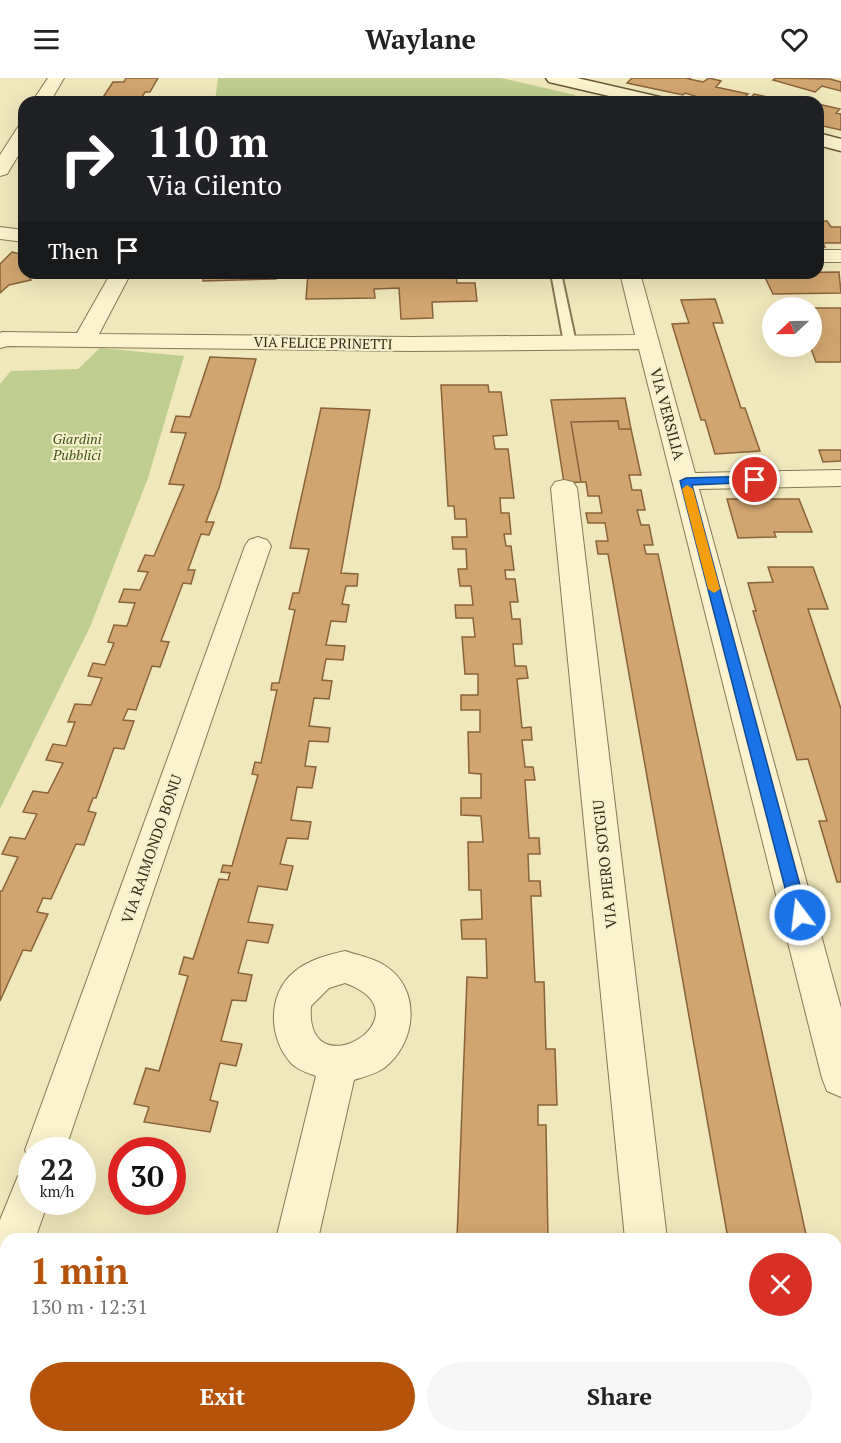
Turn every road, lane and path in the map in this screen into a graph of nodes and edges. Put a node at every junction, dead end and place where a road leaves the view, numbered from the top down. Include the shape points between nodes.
1 (56, 78) edge
2 (555, 78) edge
3 (45, 96) edge
4 (632, 96) edge
5 (18, 140) edge
6 (824, 141) edge
7 (841, 145) edge
8 (0, 170) edge
9 (0, 233) edge
10 (18, 235) edge
11 (824, 256) edge
12 (841, 256) edge
13 (118, 279) edge
14 (557, 279) edge
15 (632, 279) edge
16 (84, 340) junction
17 (0, 341) edge
18 (648, 342) junction
19 (570, 343) junction
20 (841, 478) edge
21 (686, 481) junction
22 (564, 488) dead end
23 (258, 546) dead end
24 (829, 982) edge
25 (338, 1065) dead end
26 (841, 1078) edge
27 (50, 1137) edge
28 (23, 1215) edge
29 (16, 1233) edge
30 (298, 1233) edge
31 (645, 1233) edge

1 - 3 street
2 - 4 main road
5 - 8 street
6 - 7 main road
9 - 10 street
11 - 12 street
13 - 16 street
14 - 19 lane
15 - 18 street, VIA VERSILIA
16 - 17 street, VIA FELICE PRINETTI
16 - 19 street, VIA FELICE PRINETTI
18 - 19 street, VIA FELICE PRINETTI
18 - 21 street, VIA VERSILIA
20 - 21 street
21 - 24 street, VIA VERSILIA
22 - 31 street, VIA PIERO SOTGIU
23 - 27 street, VIA RAIMONDO BONU
24 - 26 street, VIA VERSILIA
25 - 30 street
28 - 29 street

